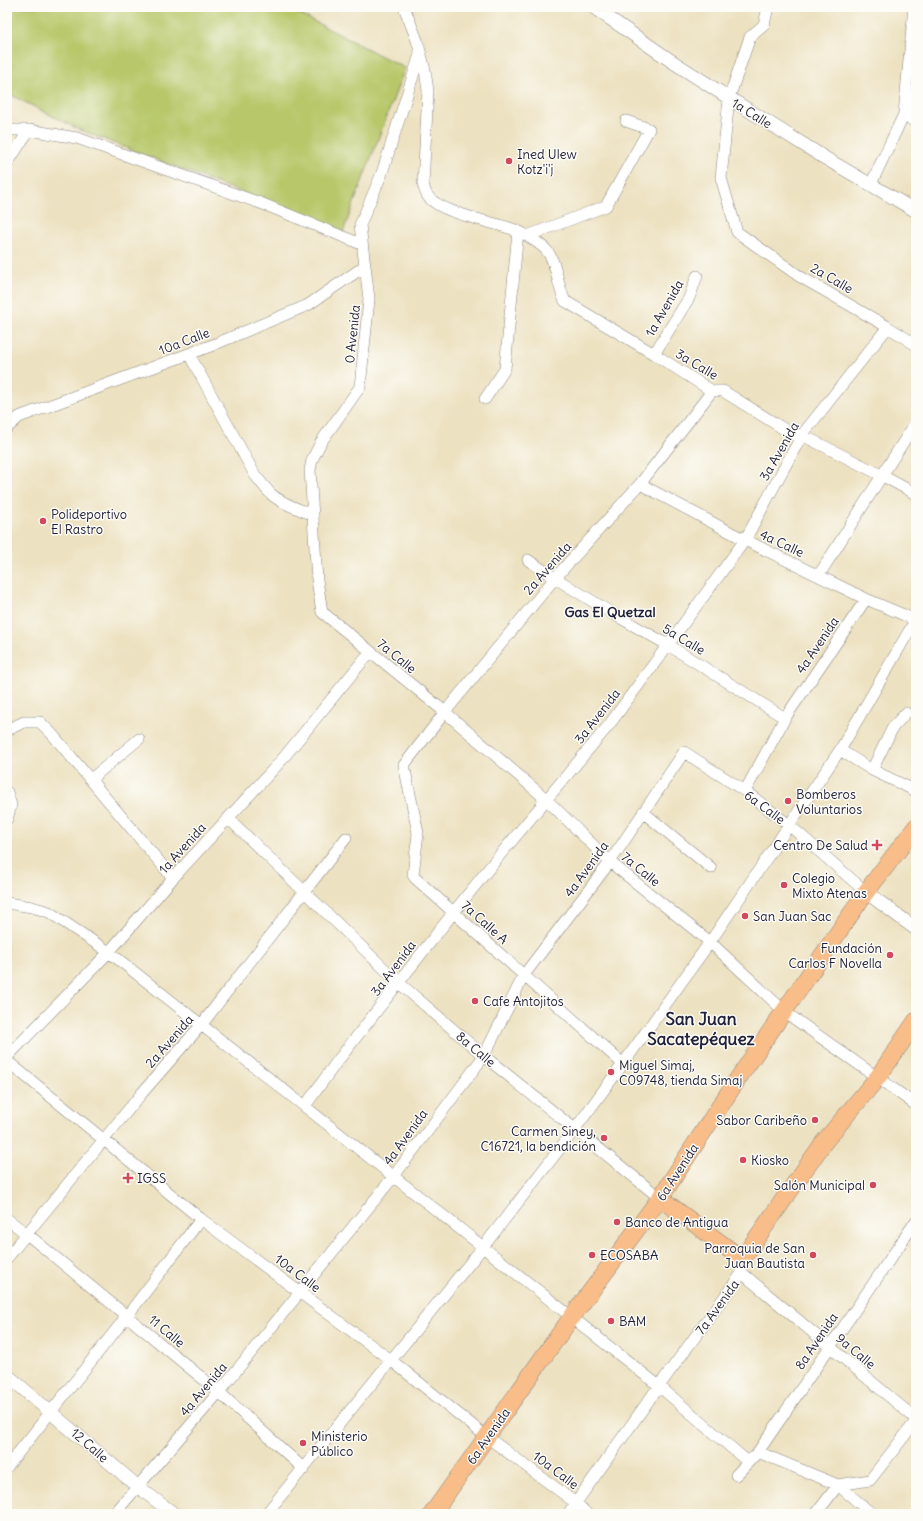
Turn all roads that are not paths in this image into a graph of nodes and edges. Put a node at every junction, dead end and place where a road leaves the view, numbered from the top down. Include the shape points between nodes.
1 (404, 7) edge
2 (768, 7) edge
3 (914, 7) edge
4 (601, 9) edge
5 (420, 54) junction
6 (916, 96) edge
7 (729, 98) junction
8 (904, 114) junction
9 (626, 121) dead end
10 (916, 123) edge
11 (7, 130) edge
12 (29, 130) junction
13 (7, 164) edge
14 (871, 184) junction
15 (916, 211) edge
16 (522, 234) junction
17 (361, 244) junction
18 (365, 266) junction
19 (698, 276) dead end
20 (888, 327) junction
21 (916, 345) edge
22 (189, 354) junction
23 (654, 354) junction
24 (712, 391) junction
25 (485, 399) dead end
26 (916, 422) edge
27 (7, 428) edge
28 (802, 435) junction
29 (881, 475) junction
30 (640, 484) junction
31 (916, 494) edge
32 (313, 515) junction
33 (745, 540) junction
34 (528, 560) dead end
35 (819, 575) junction
36 (555, 578) junction
37 (866, 599) junction
38 (322, 612) joint
39 (916, 620) edge
40 (668, 645) junction
41 (370, 652) junction
42 (445, 712) junction
43 (906, 713) dead end
44 (785, 718) junction
45 (7, 730) edge
46 (139, 739) dead end
47 (840, 750) junction
48 (684, 752) joint
49 (404, 765) joint
50 (872, 770) junction
51 (90, 779) junction
52 (745, 791) junction
53 (916, 791) edge
54 (7, 792) edge
55 (547, 800) junction
56 (643, 812) junction
57 (7, 818) edge
58 (228, 818) junction
59 (789, 825) junction
60 (916, 827) edge
61 (346, 838) dead end
62 (610, 862) junction
63 (711, 868) dead end
64 (173, 878) junction
65 (305, 892) junction
66 (866, 892) junction
67 (7, 903) edge
68 (453, 913) junction
69 (916, 929) edge
70 (710, 942) junction
71 (110, 952) junction
72 (524, 976) junction
73 (398, 982) junction
74 (785, 1012) junction
75 (916, 1021) edge
76 (202, 1024) junction
77 (484, 1056) junction
78 (7, 1057) edge
79 (7, 1061) edge
80 (623, 1064) junction
81 (878, 1077) junction
82 (916, 1105) edge
83 (305, 1106) junction
84 (575, 1129) junction
85 (104, 1141) junction
86 (394, 1176) junction
87 (660, 1198) junction
88 (7, 1219) edge
89 (201, 1219) junction
90 (916, 1221) edge
91 (27, 1234) junction
92 (483, 1247) junction
93 (7, 1258) edge
94 (742, 1266) junction
95 (299, 1292) junction
96 (127, 1316) junction
97 (571, 1318) junction
98 (828, 1347) junction
99 (392, 1361) junction
100 (7, 1375) edge
101 (659, 1386) junction
102 (219, 1392) junction
103 (51, 1412) junction
104 (916, 1420) edge
105 (487, 1437) junction
106 (758, 1452) junction
107 (748, 1462) junction
108 (7, 1467) edge
109 (304, 1469) junction
110 (736, 1476) dead end
111 (838, 1485) junction
112 (137, 1486) junction
113 (576, 1503) junction
114 (114, 1514) edge
115 (174, 1514) edge
116 (266, 1514) edge
117 (432, 1514) edge
118 (568, 1514) edge
119 (587, 1514) edge
120 (816, 1514) edge
121 (872, 1514) edge

1 - 5 street
2 - 7 street via 764,25 750,37
3 - 8 street
4 - 7 street, 1a Calle via 670,60
5 - 16 street, 3a Calle via 428,91 423,184 428,196 436,204 454,212
5 - 17 street, 0 Avenida via 382,173 360,225
6 - 8 street
7 - 14 street, 1a Calle
7 - 20 street, 2a Calle via 721,178 737,232 799,276
8 - 10 street
8 - 14 street
9 - 16 street via 649,129 606,206
11 - 12 street
12 - 13 street
12 - 17 street via 77,138 263,204
14 - 15 street, 1a Calle
16 - 23 street, 3a Calle via 545,248 550,255 565,301
16 - 25 street via 505,369
17 - 18 street, 0 Avenida
18 - 22 street, 10a Calle via 308,305
18 - 32 street, 0 Avenida via 369,299 360,386 321,442 312,460 310,470
19 - 23 street, 1a Avenida via 689,298
20 - 21 street, 2a Calle
20 - 28 street, 3a Avenida
22 - 27 street, 10a Calle via 19,417
22 - 32 street via 255,475 272,495
23 - 24 street, 3a Calle
24 - 28 street, 3a Calle via 723,391 792,434
24 - 30 street, 2a Avenida
26 - 29 street
28 - 29 street, 3a Calle
28 - 33 street, 3a Avenida
29 - 31 street, 3a Calle
29 - 35 street
30 - 33 street, 4a Calle
30 - 36 street, 2a Avenida
32 - 38 street, 0 Avenida via 317,580
33 - 35 street, 4a Calle
33 - 40 street, 3a Avenida
34 - 36 street, 5a Calle
35 - 37 street, 4a Calle
36 - 40 street, 5a Calle
36 - 42 street, 2a Avenida
37 - 39 street, 4a Calle
37 - 44 street, 4a Avenida
38 - 41 street, 7a Calle
39 - 47 street
40 - 44 street, 5a Calle
40 - 55 street, 3a Avenida via 609,725
41 - 42 street, 7a Calle
41 - 58 street, 1a Avenida via 280,762
42 - 49 street, 2a Avenida
42 - 55 street, 7a Calle
43 - 50 street via 893,727
44 - 52 street, 4a Avenida
45 - 51 street via 24,722 40,722
46 - 51 street
47 - 50 street
47 - 59 street
48 - 52 street, 6a Calle
48 - 56 street, 4a Avenida
49 - 68 street, 7a Calle A via 418,833 413,875
50 - 53 street
51 - 64 street
52 - 59 street, 6a Calle
54 - 57 street via 11,806
55 - 62 street, 7a Calle
55 - 68 street, 3a Avenida
56 - 62 street, 4a Avenida
56 - 63 street
58 - 64 street, 1a Avenida
58 - 65 street, 8a Calle
59 - 66 street, 6a Calle
59 - 70 street
60 - 66 main road, 6a Avenida
61 - 65 street, 2a Avenida
62 - 70 street, 7a Calle
62 - 72 street, 4a Avenida
64 - 71 street, 1a Avenida
65 - 73 street, 8a Calle
65 - 76 street, 2a Avenida
66 - 69 street, 6a Calle
66 - 74 main road, 6a Avenida
67 - 71 street via 49,912
68 - 72 street, 7a Calle A
68 - 73 street, 3a Avenida
70 - 74 street, 7a Calle
70 - 80 street
71 - 76 street
71 - 78 street, 1a Avenida
72 - 77 street, 4a Avenida
72 - 80 street, 7a Calle A
73 - 77 street, 8a Calle
73 - 83 street, 3a Avenida
74 - 81 street, 7a Calle
74 - 87 main road, 6a Avenida
75 - 81 main road, 7a Avenida
76 - 83 street
76 - 85 street, 2a Avenida via 142,1092
77 - 84 street, 8a Calle
77 - 86 street, 4a Avenida
79 - 85 street, 10a Calle
80 - 84 street
81 - 82 street, 7a Calle
81 - 94 main road, 7a Avenida via 824,1142
83 - 86 street
84 - 87 street, 8a Calle
84 - 92 street
85 - 89 street, 10a Calle
85 - 91 street, 2a Avenida
86 - 92 street
86 - 95 street, 4a Avenida
87 - 94 main road, 8a Calle
87 - 97 main road, 6a Avenida
88 - 91 street, 11 Calle
89 - 95 street, 10a Calle
89 - 96 street
90 - 98 street, 8a Avenida
91 - 93 street, 2a Avenida
91 - 96 street, 11 Calle
92 - 97 street
92 - 99 street
94 - 98 street, 9a Calle
94 - 101 street, 7a Avenida
95 - 99 street, 10a Calle
95 - 102 street, 4a Avenida
96 - 102 street, 11 Calle
96 - 103 street
97 - 101 street
97 - 105 main road, 6a Avenida
98 - 104 street, 9a Calle
98 - 106 street, 8a Avenida
99 - 105 street, 10a Calle
99 - 109 street
100 - 103 street, 12 Calle
101 - 107 street
101 - 113 street, 7a Avenida
102 - 109 street, 11 Calle
102 - 112 street, 4a Avenida
103 - 108 street
103 - 112 street, 12 Calle
104 - 111 street via 870,1480
105 - 113 street, 10a Calle
105 - 117 main road, 6a Avenida
106 - 107 street, 8a Avenida
106 - 111 street
107 - 110 street, 8a Avenida
109 - 116 street
111 - 120 street
111 - 121 street
112 - 114 street, 4a Avenida
112 - 115 street, 12 Calle
113 - 118 street, 7a Avenida
113 - 119 street, 10a Calle

